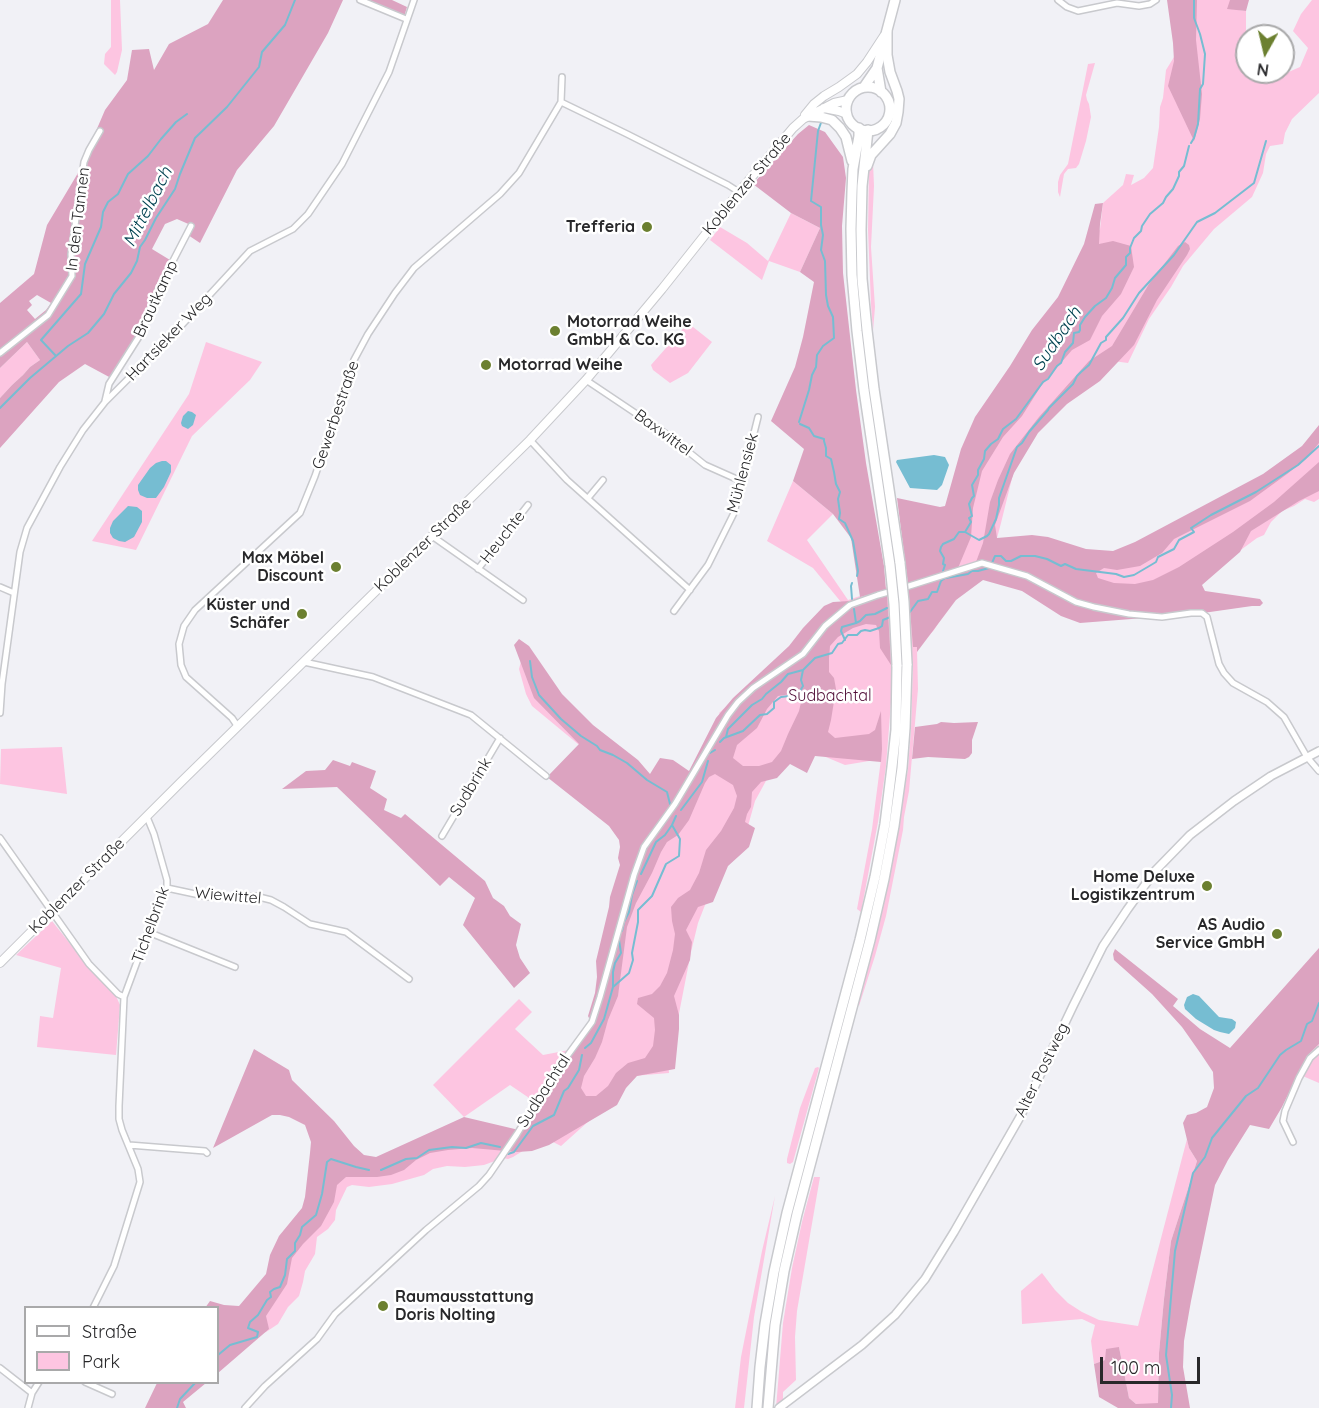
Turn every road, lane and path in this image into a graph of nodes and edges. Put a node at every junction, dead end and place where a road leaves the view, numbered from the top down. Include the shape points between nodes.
1 (360, 0) edge
2 (414, 0) edge
3 (895, 0) edge
4 (1058, 0) edge
5 (1156, 0) edge
6 (406, 19) junction
7 (887, 32) junction
8 (877, 68) junction
9 (562, 77) dead end
10 (864, 87) junction
11 (881, 92) junction
12 (848, 100) junction
13 (561, 102) junction
14 (824, 108) junction
15 (847, 114) junction
16 (805, 117) junction
17 (863, 129) junction
18 (100, 131) dead end
19 (854, 170) junction
20 (862, 186) junction
21 (739, 192) junction
22 (191, 226) dead end
23 (0, 353) edge
24 (586, 380) junction
25 (105, 402) junction
26 (758, 417) dead end
27 (530, 440) junction
28 (603, 480) dead end
29 (741, 481) junction
30 (588, 498) junction
31 (528, 505) dead end
32 (432, 536) junction
33 (895, 564) junction
34 (478, 569) junction
35 (0, 588) edge
36 (690, 590) junction
37 (14, 593) junction
38 (522, 600) dead end
39 (674, 611) dead end
40 (304, 662) junction
41 (902, 665) junction
42 (0, 713) edge
43 (238, 727) junction
44 (501, 738) junction
45 (1319, 751) edge
46 (1307, 757) junction
47 (1319, 771) edge
48 (546, 776) dead end
49 (147, 817) junction
50 (442, 836) dead end
51 (0, 838) edge
52 (167, 888) junction
53 (51, 911) junction
54 (148, 932) junction
55 (0, 963) edge
56 (235, 967) dead end
57 (409, 979) dead end
58 (124, 998) junction
59 (1319, 1050) edge
60 (1293, 1142) dead end
61 (129, 1145) junction
62 (207, 1153) dead end
63 (94, 1306) edge
64 (0, 1368) edge
65 (38, 1384) edge
66 (87, 1384) edge
67 (32, 1393) junction
68 (112, 1394) dead end
69 (28, 1408) edge
70 (245, 1408) edge
71 (757, 1408) edge
72 (768, 1408) edge
73 (779, 1408) edge

1 - 6 street
2 - 6 street, Hartsieker Weg
3 - 7 main road, Koblenzer Straße
4 - 5 street via 1078,11 1117,3 1138,6
6 - 25 street, Hartsieker Weg via 389,72 342,164 308,214 293,229 250,251
7 - 8 main road, Koblenzer Straße
7 - 16 main road via 857,74 814,104
7 - 20 main road via 898,112 890,134 871,155
8 - 10 main road, Koblenzer Straße
8 - 11 main road, Koblenzer Straße
9 - 13 street, Gewerbestraße
10 - 11 main road
10 - 12 main road, Koblenzer Straße
11 - 17 main road, Koblenzer Straße via 888,101 887,118 879,127
12 - 14 main road, Koblenzer Straße
12 - 15 main road
13 - 21 street
13 - 43 street, Gewerbestraße via 519,173 414,268 394,293 354,360 300,513 195,610 184,626 179,644 186,677
14 - 15 main road
14 - 16 main road, Koblenzer Straße
15 - 17 main road via 849,120
16 - 19 main road via 832,120 840,128 851,151
16 - 21 main road, Koblenzer Straße
17 - 19 main road
17 - 20 main road
18 - 23 street, In den Tannen via 84,162 71,254 72,276 48,315
19 - 33 main road via 851,229 856,320 864,390
20 - 33 main road via 862,279
21 - 24 main road, Koblenzer Straße
22 - 25 street, Brautkamp via 158,290 141,335 109,384
24 - 27 main road, Koblenzer Straße
24 - 29 street, Baxwittel via 705,465
25 - 37 street, Hartsieker Weg via 60,467 27,528
26 - 29 street, Mühlensiek
27 - 30 street
27 - 32 main road, Koblenzer Straße
28 - 30 street
29 - 36 street, Mühlensiek via 734,513 708,565
30 - 36 street
31 - 34 street, Heuchte
32 - 34 street, Heuchte
32 - 40 main road, Koblenzer Straße
33 - 41 main road, bridge via 905,625
34 - 38 street, Heuchte
35 - 37 street
36 - 39 street, Mühlensiek
37 - 42 street, Hartsieker Weg
40 - 43 main road, Koblenzer Straße
40 - 44 street via 373,677 460,710
41 - 71 main road via 885,824 875,877 787,1213 765,1324
41 - 72 main road via 905,728 894,826 884,879 784,1271
43 - 49 main road, Koblenzer Straße
44 - 48 street
44 - 50 street, Sudbrink
45 - 46 street, Alter Postweg
46 - 47 street
46 - 70 street, Sudbachtal via 1284,717 1224,672 1207,617 1202,613 1162,617 1094,607 1076,602 1027,576 982,563 850,605 825,626 803,654 738,702 644,847 592,1022 489,1175 335,1314 317,1339
46 - 73 street, Alter Postweg via 1234,801 1190,835 1155,871 1103,946 1020,1117 925,1279 895,1315
49 - 52 street, Tichelbrink
49 - 53 main road, Koblenzer Straße
51 - 53 street
52 - 54 street, Tichelbrink
52 - 57 street, Wiewittel via 209,897 255,896 270,900 310,924 346,932
53 - 55 main road, Koblenzer Straße
53 - 58 street via 89,964
54 - 56 street
54 - 58 street, Tichelbrink
58 - 61 street, Tichelbrink via 119,1119
59 - 60 street via 1299,1078 1285,1111 1283,1121
61 - 62 street
61 - 63 street, Tichelbrink via 140,1182 114,1266
64 - 67 street
65 - 67 street
66 - 68 street
67 - 69 street

